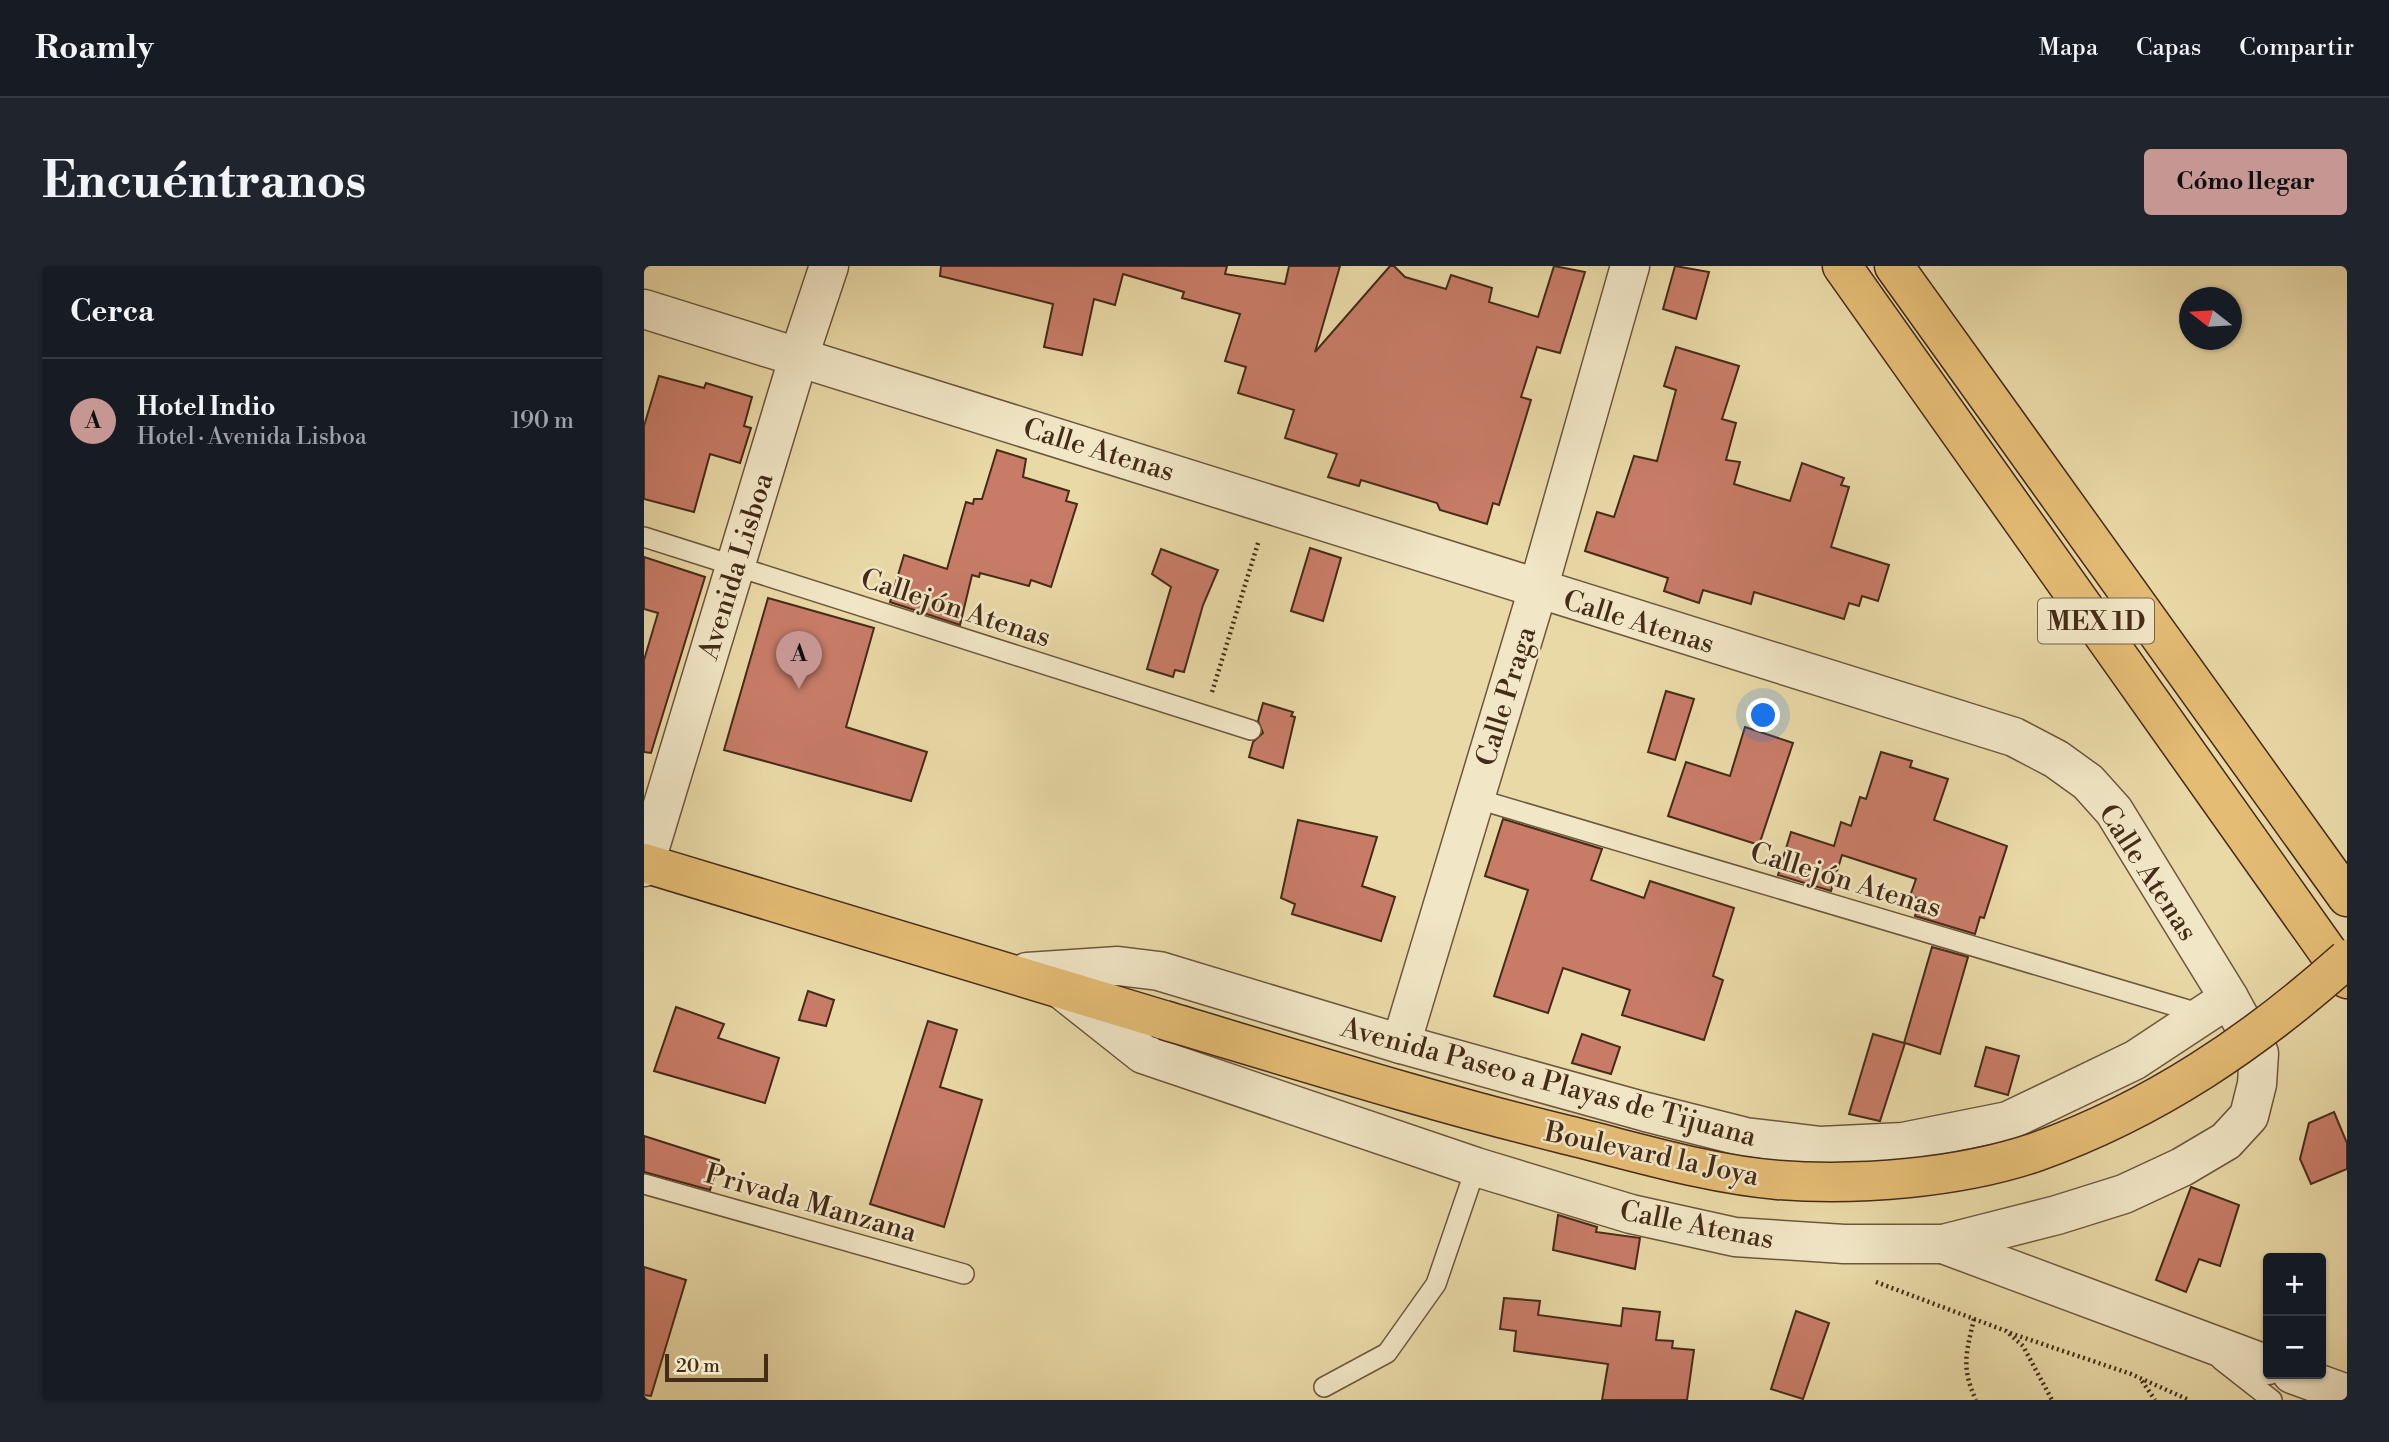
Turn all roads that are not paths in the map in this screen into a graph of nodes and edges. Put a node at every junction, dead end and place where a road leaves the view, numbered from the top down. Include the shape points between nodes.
1 (830, 266) edge
2 (1630, 266) edge
3 (1842, 266) edge
4 (1894, 266) edge
5 (644, 309) edge
6 (799, 356) junction
7 (644, 537) edge
8 (736, 565) junction
9 (1538, 589) junction
10 (1251, 730) dead end
11 (1474, 798) junction
12 (644, 865) edge
13 (2347, 897) edge
14 (2347, 959) edge
15 (1010, 973) junction
16 (2347, 979) edge
17 (1061, 989) junction
18 (2215, 1006) junction
19 (1164, 1020) joint
20 (1401, 1044) junction
21 (1476, 1167) junction
22 (644, 1184) edge
23 (1943, 1244) junction
24 (964, 1274) dead end
25 (2191, 1337) junction
26 (2263, 1363) edge
27 (2306, 1379) edge
28 (1324, 1387) dead end
29 (2347, 1394) edge
30 (2272, 1400) edge

1 - 6 street, Avenida Lisboa
2 - 9 street, Calle Praga
3 - 16 main road, MEX 1D
4 - 13 main road, MEX 1D
5 - 6 street, Calle Atenas
6 - 8 street, Avenida Lisboa
6 - 9 street, Calle Atenas
7 - 8 lane, Callejón Atenas
8 - 10 lane, Callejón Atenas
8 - 12 street, Avenida Lisboa
9 - 11 street, Calle Praga
9 - 18 street, Calle Atenas via 2014,737 2056,759 2088,782 2114,811
11 - 18 lane, Callejón Atenas
11 - 20 street, Calle Praga
12 - 15 main road, Avenida Paseo a Playas de Tijuana
14 - 19 main road, Boulevard la Joya, bridge via 2240,1047 2162,1096 2102,1125 2034,1153 1958,1171 1870,1180 1779,1180 1690,1166 1480,1114
15 - 17 main road, Avenida Paseo a Playas de Tijuana
15 - 20 street, Avenida Paseo a Playas de Tijuana via 1118,966 1160,971
17 - 19 main road, Avenida Paseo a Playas de Tijuana
17 - 21 street, Calle Atenas via 1143,1054
18 - 20 street, Avenida Paseo a Playas de Tijuana via 2135,1060 2008,1121 1903,1142 1821,1146 1732,1134
18 - 23 street, Calle Atenas via 2259,1053 2249,1116 2227,1141 2124,1194
21 - 23 street, Calle Atenas via 1630,1213 1735,1237
21 - 28 lane via 1436,1284 1387,1353
22 - 24 lane, Privada Manzana
23 - 25 street
25 - 26 street
25 - 30 lane
27 - 29 street

